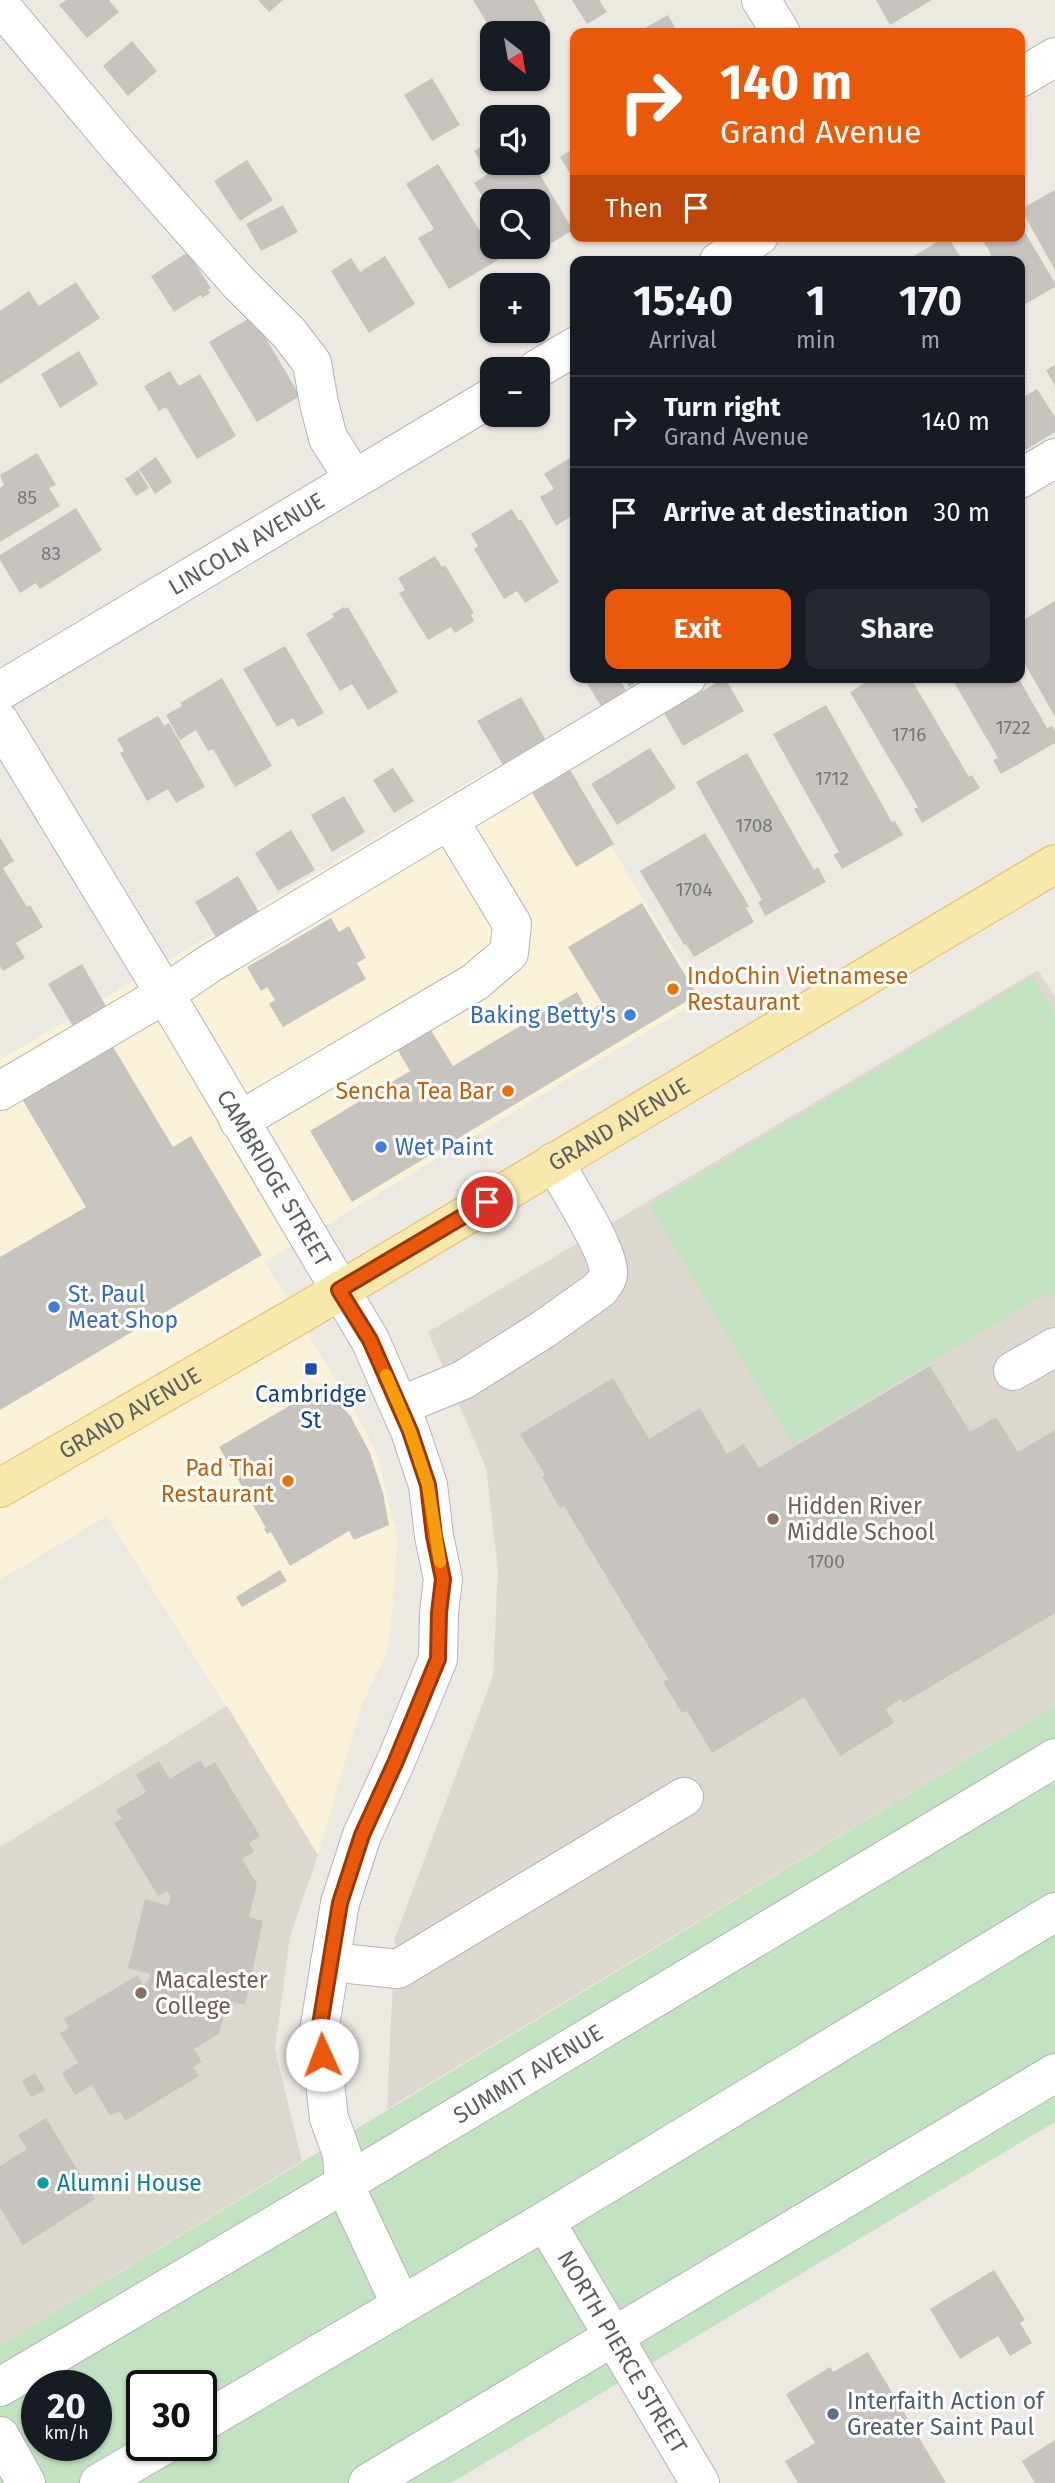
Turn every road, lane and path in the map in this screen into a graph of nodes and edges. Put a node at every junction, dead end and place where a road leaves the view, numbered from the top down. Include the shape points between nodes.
1 (761, 0) edge
2 (0, 5) edge
3 (778, 28) edge
4 (1055, 57) edge
5 (1025, 76) edge
6 (750, 242) edge
7 (727, 256) edge
8 (570, 350) edge
9 (550, 361) edge
10 (480, 404) edge
11 (1055, 458) edge
12 (1025, 476) edge
13 (354, 479) junction
14 (677, 683) edge
15 (0, 691) edge
16 (0, 722) edge
17 (449, 820) junction
18 (1055, 864) edge
19 (166, 994) junction
20 (0, 1091) edge
21 (239, 1121) junction
22 (554, 1162) junction
23 (339, 1290) junction
24 (1055, 1347) edge
25 (1013, 1371) dead end
26 (400, 1406) junction
27 (0, 1488) edge
28 (1055, 1758) edge
29 (684, 1797) dead end
30 (1055, 1912) edge
31 (330, 1962) junction
32 (1055, 2073) edge
33 (344, 2185) junction
34 (545, 2221) junction
35 (401, 2305) junction
36 (616, 2337) junction
37 (0, 2387) edge
38 (217, 2414) edge
39 (0, 2435) edge
40 (137, 2461) edge
41 (26, 2483) edge
42 (99, 2483) edge
43 (368, 2483) edge
44 (700, 2483) edge

1 - 3 street
2 - 13 street via 119,147 312,363 328,438
4 - 5 street
6 - 7 street
8 - 9 street
10 - 13 street, LINCOLN AVENUE
11 - 12 street
13 - 15 street, LINCOLN AVENUE
14 - 17 street
16 - 19 street, CAMBRIDGE STREET
17 - 19 street
17 - 21 street via 512,924 509,953 475,982
18 - 22 main road, GRAND AVENUE
19 - 20 street
19 - 21 street, CAMBRIDGE STREET
21 - 23 street, CAMBRIDGE STREET
22 - 23 main road, GRAND AVENUE
22 - 26 street via 605,1254 607,1281 544,1329 463,1380
23 - 26 street, CAMBRIDGE STREET via 370,1340
23 - 27 main road, GRAND AVENUE
24 - 25 street
26 - 31 street, CAMBRIDGE STREET via 428,1485 443,1579 438,1659 362,1835 340,1903
28 - 33 street, SUMMIT AVENUE
29 - 31 street via 398,1969
30 - 34 street
31 - 33 street, CAMBRIDGE STREET via 319,2031 329,2118 341,2154
32 - 36 street
33 - 35 street, CAMBRIDGE STREET
33 - 37 street, SUMMIT AVENUE
34 - 35 street
34 - 36 street, NORTH PIERCE STREET
35 - 38 street
36 - 43 street
36 - 44 street, NORTH PIERCE STREET
39 - 41 street
40 - 42 street

